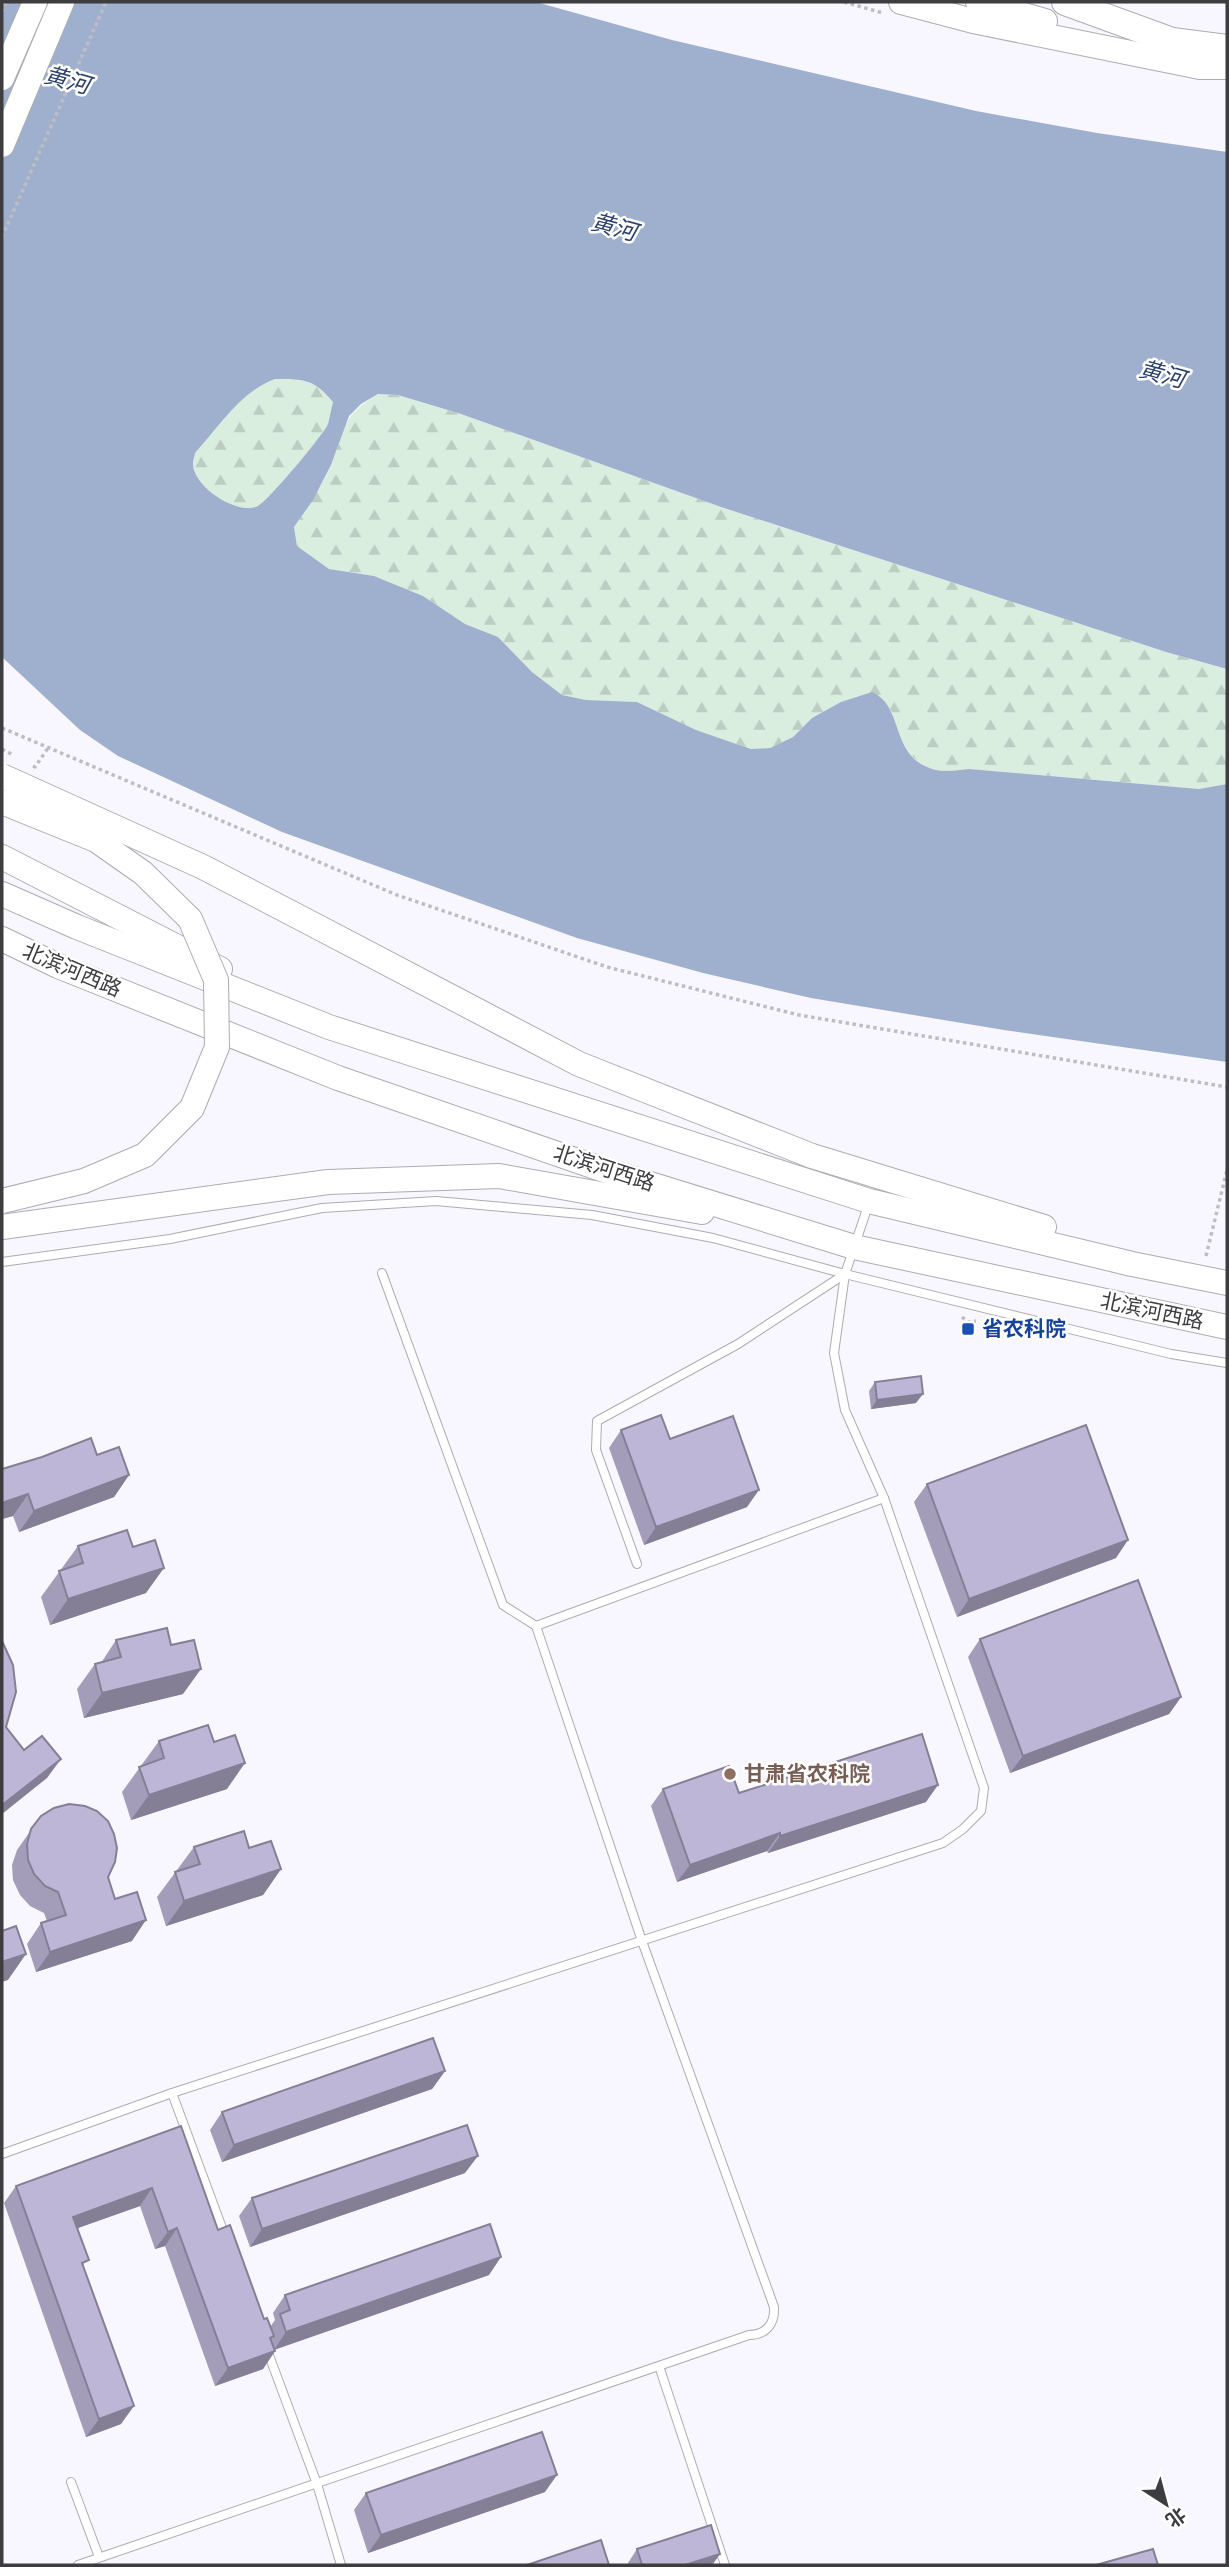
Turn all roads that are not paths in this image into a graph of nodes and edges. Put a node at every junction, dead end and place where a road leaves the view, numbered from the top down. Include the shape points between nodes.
1 (35, 2) edge
2 (62, 2) edge
3 (901, 2) edge
4 (978, 2) edge
5 (1065, 2) edge
6 (1172, 41) junction
7 (1227, 48) edge
8 (1227, 67) edge
9 (2, 78) edge
10 (2, 145) edge
11 (2, 776) edge
12 (2, 802) edge
13 (2, 857) edge
14 (2, 894) edge
15 (2, 939) edge
16 (329, 1027) junction
17 (2, 1201) edge
18 (869, 1201) junction
19 (2, 1227) edge
20 (791, 1227) junction
21 (854, 1247) junction
22 (2, 1262) edge
23 (1132, 1264) junction
24 (382, 1273) dead end
25 (845, 1274) junction
26 (1227, 1283) edge
27 (1227, 1326) edge
28 (1227, 1363) edge
29 (884, 1498) junction
30 (638, 1564) dead end
31 (536, 1626) junction
32 (642, 1941) junction
33 (172, 2093) junction
34 (2, 2154) edge
35 (230, 2249) edge
36 (263, 2340) edge
37 (659, 2366) junction
38 (71, 2482) dead end
39 (317, 2484) junction
40 (99, 2557) junction
41 (78, 2565) edge
42 (341, 2565) edge
43 (725, 2565) edge

1 - 9 main road
2 - 10 main road
3 - 8 main road via 1199,67
4 - 6 main road via 1060,25
5 - 6 highway
6 - 7 highway
11 - 23 main road, bridge via 203,867 579,1065 812,1156 1049,1229
12 - 17 main road, bridge via 96,840 143,873 190,919 216,981 217,1047 192,1108 145,1155 84,1181
13 - 16 main road
14 - 16 main road, 北滨河西路
15 - 20 main road, 北滨河西路 via 58,966 338,1078 598,1168
16 - 18 main road, 北滨河西路
18 - 21 lane
18 - 23 main road, 北滨河西路
19 - 20 main road via 328,1182 499,1176
20 - 21 main road, 北滨河西路
21 - 25 lane
21 - 27 main road, 北滨河西路
22 - 25 lane via 170,1239 322,1208 436,1201 592,1215 713,1238
23 - 26 main road, 北滨河西路
24 - 31 lane via 503,1605
25 - 28 lane
25 - 29 lane via 834,1353 845,1410
25 - 30 lane via 738,1344 597,1421 596,1450
29 - 31 lane
29 - 32 lane via 984,1788 981,1811 943,1843
31 - 32 lane
32 - 33 lane
32 - 37 lane via 775,2314 763,2332
33 - 34 lane
33 - 35 lane
36 - 39 lane
37 - 39 lane
37 - 43 lane
38 - 40 lane
39 - 40 lane
39 - 42 lane
40 - 41 lane

